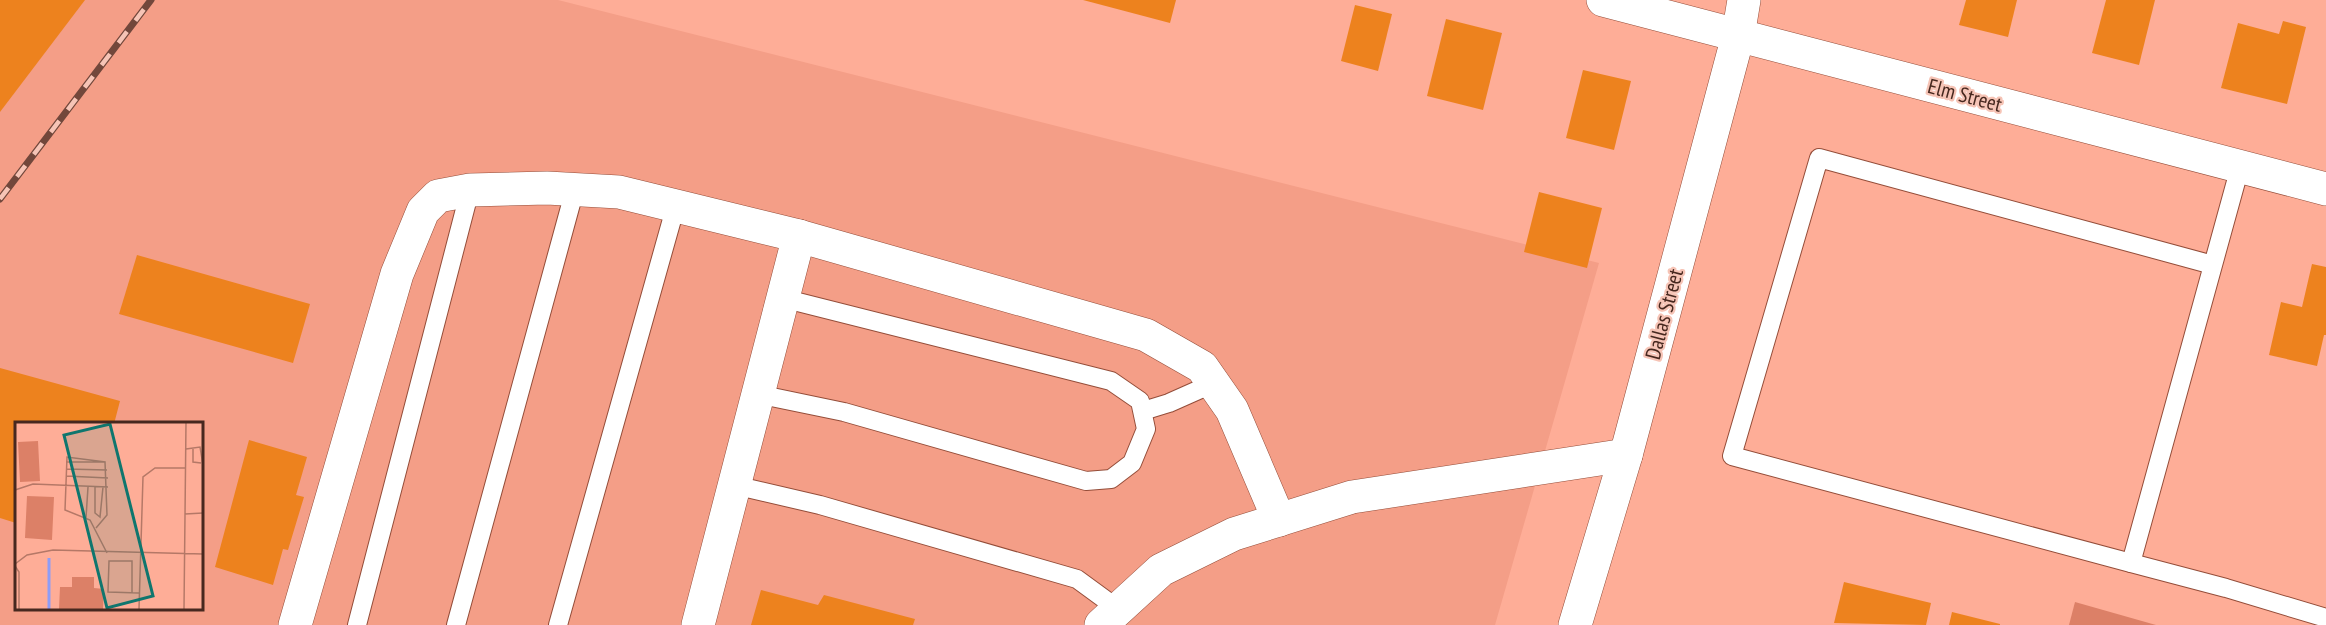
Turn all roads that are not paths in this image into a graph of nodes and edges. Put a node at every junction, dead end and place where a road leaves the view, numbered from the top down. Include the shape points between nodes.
1 (1603, 0) edge
2 (1744, 0) edge
3 (1738, 36) junction
4 (2240, 167) junction
5 (575, 189) junction
6 (2326, 189) edge
7 (470, 190) junction
8 (676, 205) junction
9 (799, 236) junction
10 (2213, 265) junction
11 (782, 298) junction
12 (1214, 383) junction
13 (757, 394) junction
14 (1143, 411) junction
15 (1626, 455) junction
16 (734, 485) junction
17 (1279, 520) junction
18 (2131, 563) junction
19 (1110, 617) edge
20 (2326, 618) edge
21 (295, 625) edge
22 (357, 625) edge
23 (456, 625) edge
24 (558, 625) edge
25 (698, 625) edge
26 (1575, 625) edge

1 - 3 street, Elm Street
2 - 3 street, Dallas Street
3 - 4 street, Elm Street
3 - 15 street, Dallas Street
4 - 6 street, Elm Street
4 - 10 lane
5 - 7 street
5 - 8 street via 619,192
5 - 23 lane
7 - 21 street via 438,196 423,211 397,274
7 - 22 lane
8 - 9 street
8 - 24 lane
9 - 11 street
9 - 12 street via 1146,335 1202,367
10 - 18 lane
10 - 18 lane via 1819,158 1732,456
11 - 13 street
11 - 14 lane via 1111,381 1140,401
12 - 14 lane
12 - 17 street via 1232,410
13 - 14 lane via 844,412 1086,482 1111,479 1132,463 1146,429
13 - 16 street
15 - 17 street via 1352,497
15 - 26 street, Dallas Street
16 - 19 lane via 820,505 1077,579
16 - 25 street
17 - 19 street via 1234,534 1161,570
18 - 20 lane

